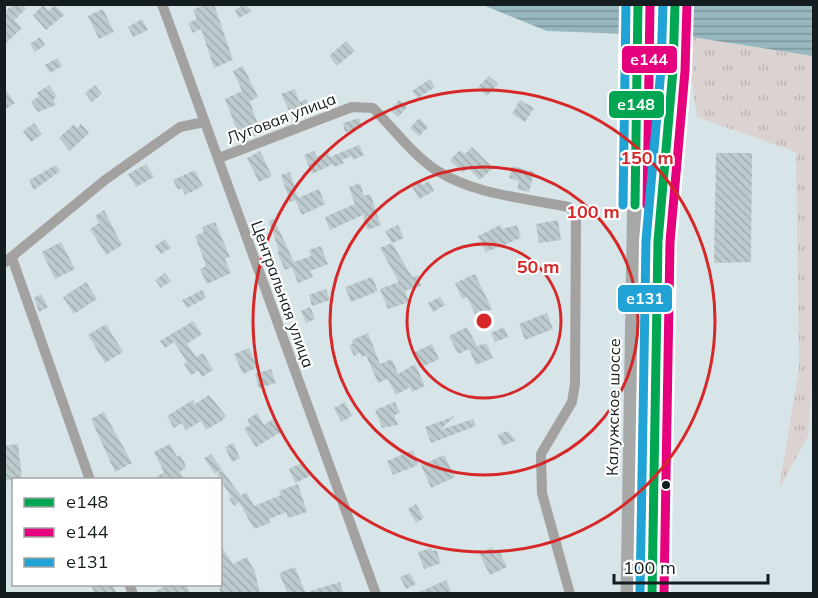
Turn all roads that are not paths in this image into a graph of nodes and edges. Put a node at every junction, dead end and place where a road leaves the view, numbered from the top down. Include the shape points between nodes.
1 (162, 4) edge
2 (638, 4) edge
3 (675, 4) edge
4 (204, 122) junction
5 (219, 158) junction
6 (8, 260) edge
7 (89, 478) edge
8 (376, 594) edge
9 (570, 594) edge
10 (628, 594) edge
11 (652, 594) edge

1 - 4 street, Центральная улица
2 - 10 highway, Калужское шоссе
3 - 11 highway via 658,241
4 - 5 street, Центральная улица
4 - 6 street via 180,127 105,180
5 - 8 street, Центральная улица
5 - 9 street, Луговая улица via 352,107 373,108 434,169 481,190 569,207 576,216 572,402 541,454 542,493
6 - 7 street

